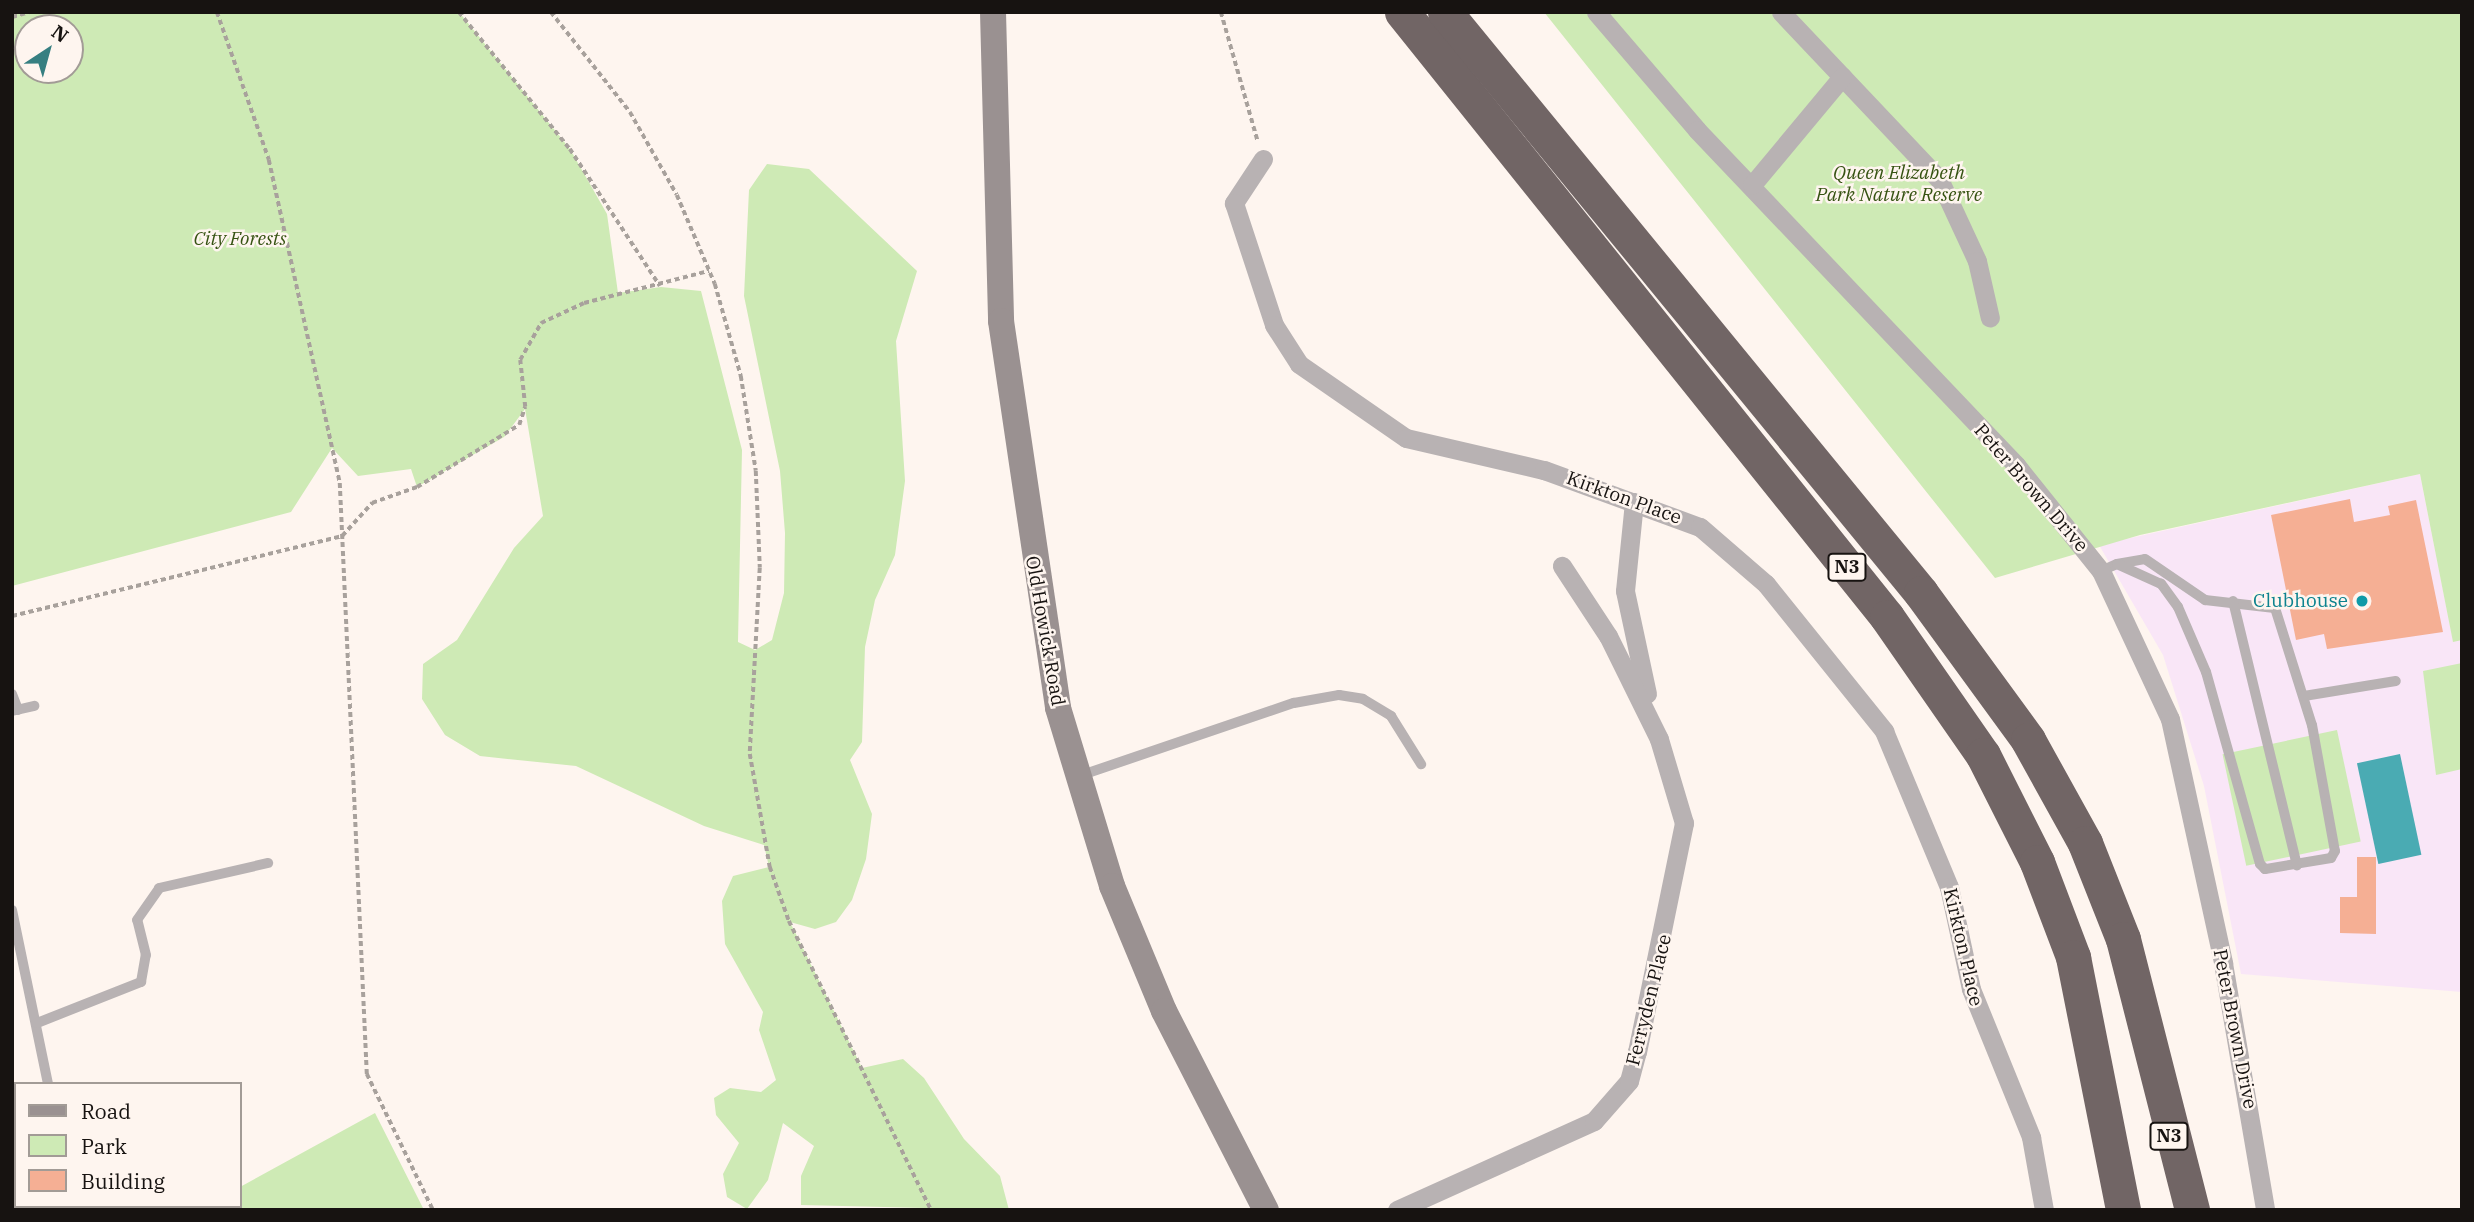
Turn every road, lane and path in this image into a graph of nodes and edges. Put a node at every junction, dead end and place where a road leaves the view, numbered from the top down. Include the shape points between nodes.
1 (29, 12) edge
2 (217, 12) edge
3 (459, 12) edge
4 (551, 12) edge
5 (993, 12) edge
6 (1221, 12) edge
7 (1402, 12) edge
8 (1445, 12) edge
9 (1596, 12) edge
10 (1781, 12) edge
11 (12, 17) edge
12 (1842, 77) junction
13 (1263, 159) joint
14 (1752, 185) junction
15 (709, 271) junction
16 (661, 287) junction
17 (1990, 318) dead end
18 (1634, 502) junction
19 (342, 536) junction
20 (1562, 566) dead end
21 (2109, 568) junction
22 (2233, 601) junction
23 (12, 616) edge
24 (2396, 681) dead end
25 (12, 694) edge
26 (2304, 696) junction
27 (34, 706) dead end
28 (15, 711) edge
29 (1659, 739) junction
30 (1421, 764) dead end
31 (1076, 777) junction
32 (268, 863) dead end
33 (2297, 865) junction
34 (12, 910) edge
35 (37, 1023) junction
36 (2157, 1062) junction
37 (47, 1082) edge
38 (433, 1210) edge
39 (931, 1210) edge
40 (1266, 1210) edge
41 (1397, 1210) edge
42 (2044, 1210) edge
43 (2123, 1210) edge
44 (2180, 1210) edge
45 (2192, 1210) edge
46 (2265, 1210) edge

1 - 11 path
2 - 19 path via 269,160 340,483
3 - 16 path via 570,149
4 - 15 path via 630,112 677,195
5 - 31 main road, Old Howick Road via 1001,321 1041,619
6 - 13 path
7 - 43 highway, N3 via 1887,617 1983,755 2037,862 2073,957
8 - 36 highway, N3 via 1922,593 2028,740 2085,843 2123,939
9 - 14 street, Peter Brown Drive
10 - 12 street
12 - 14 street
12 - 17 street via 1939,179 1973,250
13 - 18 street, Kirkton Place via 1234,202 1274,325 1299,364 1406,438 1504,458
14 - 21 street, Peter Brown Drive
15 - 16 path
15 - 39 path via 741,376 756,471 760,568 750,754 770,867 789,921
16 - 19 path via 595,300 541,323 520,360 525,407 519,425 417,487 364,508
18 - 29 street, Ferryden Place via 1625,592
18 - 42 street, Kirkton Place via 1700,527 1734,551 1815,638 1884,731 1949,887 1983,1030 2031,1137
19 - 23 path
19 - 38 path via 367,1074
20 - 29 street, Ferryden Place via 1608,636
21 - 22 lane via 2146,559 2205,600
21 - 33 lane via 2161,584 2178,607 2206,672 2255,856 2265,869
21 - 46 street, Peter Brown Drive via 2170,719 2223,963
22 - 26 lane via 2275,608
22 - 33 lane
24 - 26 lane
25 - 28 lane
26 - 33 lane via 2335,851 2325,861
27 - 28 lane
29 - 41 street, Ferryden Place via 1684,823 1684,844 1629,1081 1615,1102 1566,1137
30 - 31 lane via 1391,716 1363,699 1339,695 1294,703
31 - 40 main road, Old Howick Road via 1164,1011
32 - 35 lane via 159,888 137,920 146,955 141,982
34 - 35 lane
35 - 37 lane
36 - 44 highway, N3
36 - 45 highway

